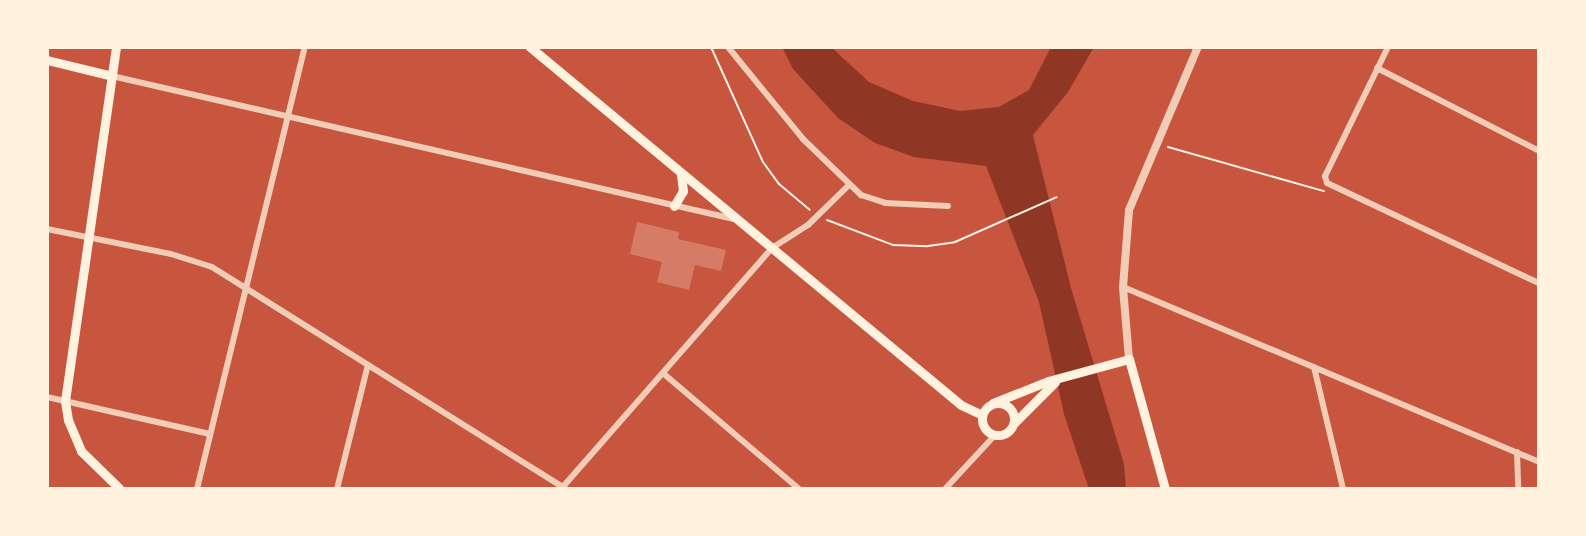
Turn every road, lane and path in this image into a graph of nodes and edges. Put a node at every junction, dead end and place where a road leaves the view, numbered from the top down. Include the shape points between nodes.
1 (116, 47) edge
2 (305, 47) edge
3 (530, 47) edge
4 (710, 47) edge
5 (728, 47) edge
6 (1198, 47) edge
7 (1388, 47) edge
8 (47, 60) edge
9 (1377, 68) junction
10 (112, 76) junction
11 (288, 114) junction
12 (1157, 144) junction
13 (1539, 151) edge
14 (681, 174) junction
15 (1326, 179) junction
16 (849, 185) junction
17 (1057, 197) dead end
18 (674, 206) junction
19 (948, 206) dead end
20 (819, 215) junction
21 (739, 220) junction
22 (47, 229) edge
23 (89, 238) junction
24 (772, 248) junction
25 (1539, 283) edge
26 (1123, 287) junction
27 (248, 288) junction
28 (1129, 359) junction
29 (368, 365) junction
30 (1314, 367) junction
31 (664, 374) junction
32 (1056, 381) junction
33 (47, 397) edge
34 (65, 401) junction
35 (993, 403) junction
36 (982, 415) junction
37 (1014, 423) junction
38 (210, 434) junction
39 (995, 435) junction
40 (1517, 453) junction
41 (1539, 462) edge
42 (563, 488) edge
43 (120, 489) edge
44 (197, 489) edge
45 (337, 489) edge
46 (799, 489) edge
47 (945, 489) edge
48 (1165, 489) edge
49 (1343, 489) edge
50 (1518, 489) edge

1 - 10 main road
2 - 11 street
3 - 14 main road
4 - 20 path via 763,162 779,184
5 - 16 street via 775,108
6 - 12 street
7 - 9 street
8 - 10 main road
9 - 13 street
9 - 15 street
10 - 11 street
10 - 23 main road
11 - 18 street
11 - 27 street
12 - 15 path via 1311,190 1324,192
12 - 26 street via 1129,210
14 - 18 main road via 682,191
14 - 21 main road
15 - 25 street
16 - 19 street via 885,203
16 - 20 street
17 - 20 path via 956,242 905,245 859,235
18 - 21 street
20 - 24 street
21 - 24 main road
22 - 23 street
23 - 27 street via 171,254 212,267
23 - 34 main road
24 - 31 street
24 - 36 main road via 961,405
26 - 28 street
26 - 30 street
27 - 29 street
27 - 38 street
28 - 32 main road
28 - 48 main road
29 - 42 street
29 - 45 street
30 - 40 street
30 - 49 street
31 - 42 street
31 - 46 street
32 - 35 main road
32 - 37 main road
33 - 34 street
34 - 38 street
34 - 43 main road via 81,452
35 - 36 main road
35 - 37 main road via 1011,409
36 - 39 main road via 985,430
37 - 39 main road via 1004,434
38 - 44 street
39 - 47 street
40 - 41 street
40 - 50 street

